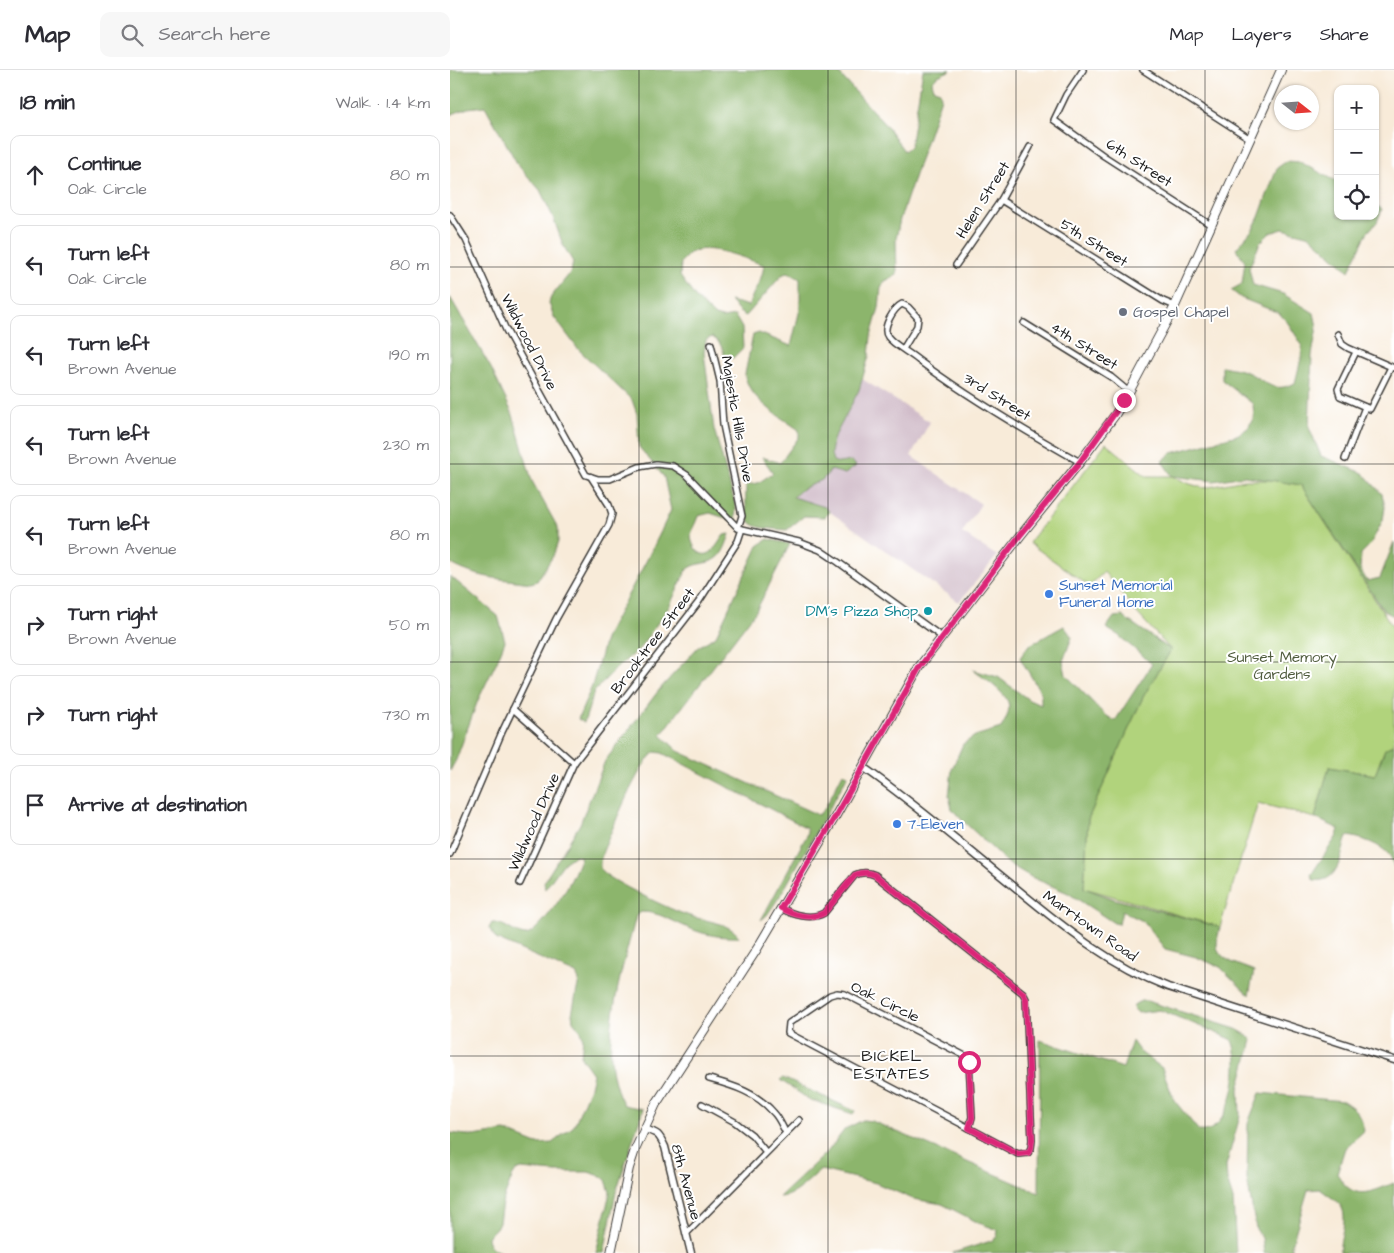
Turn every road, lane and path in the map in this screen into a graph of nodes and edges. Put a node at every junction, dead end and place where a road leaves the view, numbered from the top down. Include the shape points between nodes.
1 (1083, 70) edge
2 (1143, 70) edge
3 (1281, 70) edge
4 (1249, 138) junction
5 (1030, 147) dead end
6 (1001, 200) junction
7 (450, 215) edge
8 (1211, 225) junction
9 (956, 265) dead end
10 (1175, 306) junction
11 (1024, 323) dead end
12 (1338, 334) dead end
13 (711, 344) dead end
14 (903, 349) junction
15 (1356, 352) junction
16 (1393, 368) edge
17 (1130, 392) junction
18 (1365, 407) junction
19 (1345, 459) dead end
20 (1080, 462) junction
21 (591, 476) junction
22 (740, 528) junction
23 (942, 637) junction
24 (513, 709) junction
25 (574, 763) junction
26 (863, 767) junction
27 (450, 854) edge
28 (520, 883) dead end
29 (781, 908) junction
30 (1394, 1060) edge
31 (709, 1079) dead end
32 (702, 1104) dead end
33 (798, 1120) dead end
34 (969, 1128) junction
35 (644, 1129) junction
36 (786, 1133) junction
37 (766, 1152) junction
38 (686, 1234) junction
39 (611, 1253) edge
40 (691, 1253) edge

1 - 8 street, 6th Street via 1054,120
2 - 4 street
3 - 4 main road
4 - 8 main road
5 - 6 street, Helen Street
6 - 9 street, Helen Street
6 - 10 street, 5th Street
7 - 21 street, Wildwood Drive via 466,240 506,330 586,475
8 - 10 main road
10 - 17 main road
11 - 17 street, 4th Street
12 - 15 street via 1342,344
13 - 22 street, Majestic Hills Drive via 720,381 723,425 742,516
14 - 14 street, 3rd Street via 885,332 902,304 918,318 917,326
14 - 20 street, 3rd Street via 973,398
15 - 16 street
15 - 18 street via 1338,393
16 - 18 street via 1370,409
17 - 20 main road
18 - 19 street
20 - 23 main road
21 - 22 street via 610,478 639,467 673,466 687,475
21 - 24 street, Wildwood Drive via 609,505 612,514 609,525 556,619
22 - 23 street via 820,550
22 - 25 street, Brooktree Street via 738,541 698,603
23 - 26 main road via 919,668
24 - 25 street, Wildwood Drive
24 - 27 street, Wildwood Drive
25 - 28 street, Wildwood Drive
26 - 29 main road
26 - 30 street, Marrtown Road via 904,795 1072,933 1113,961 1168,987
29 - 34 street, Oak Circle via 798,915 819,915 855,875 869,873 1023,993 1026,999 1031,1148 1028,1153 1018,1154
29 - 35 main road via 667,1084
31 - 36 street via 744,1089 775,1113
32 - 37 street via 752,1135
33 - 36 street
34 - 34 street, Oak Circle via 972,1118 967,1057 845,994 830,995 789,1023 788,1033 792,1037
35 - 38 street, 8th Avenue via 660,1135 666,1148
35 - 39 main road via 629,1168
36 - 37 street
37 - 38 street
38 - 40 street, 8th Avenue

